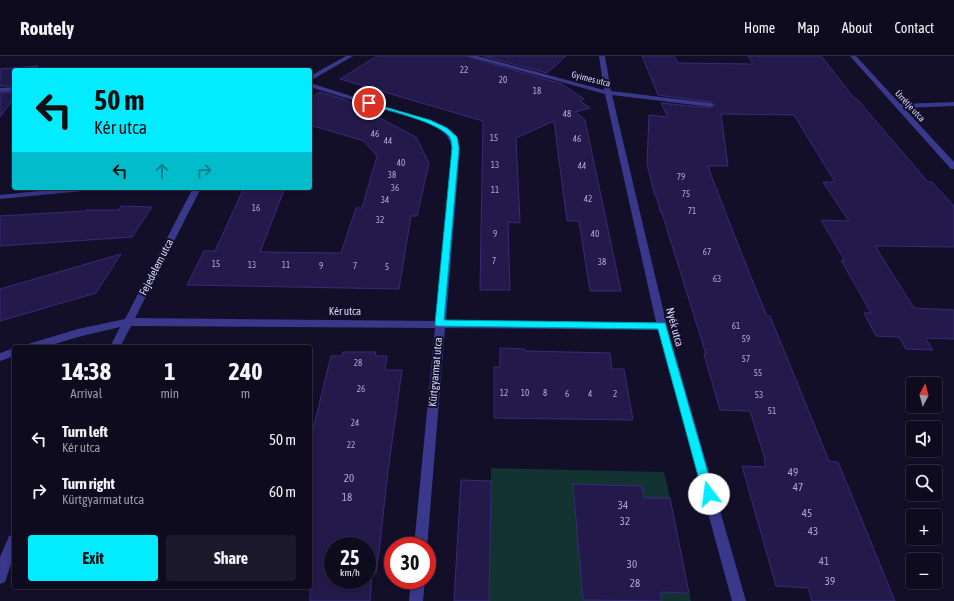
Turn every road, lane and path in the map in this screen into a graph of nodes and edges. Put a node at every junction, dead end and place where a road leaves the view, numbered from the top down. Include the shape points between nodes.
1 (350, 56) edge
2 (470, 56) edge
3 (602, 56) edge
4 (853, 56) edge
5 (312, 78) edge
6 (312, 86) edge
7 (12, 89) edge
8 (0, 90) edge
9 (608, 93) junction
10 (954, 104) edge
11 (711, 105) dead end
12 (898, 106) junction
13 (954, 167) edge
14 (72, 190) edge
15 (196, 190) edge
16 (0, 197) edge
17 (127, 322) junction
18 (439, 324) junction
19 (662, 326) junction
20 (39, 345) edge
21 (116, 345) edge
22 (12, 353) edge
23 (0, 357) edge
24 (422, 537) edge
25 (12, 546) edge
26 (0, 576) edge
27 (417, 589) edge
28 (416, 601) edge
29 (739, 601) edge

1 - 5 street
2 - 9 street, Gyimes utca
3 - 9 street, Nyék utca
4 - 12 street, Úrrétje utca
6 - 18 street, Kürtgyarmat utca via 427,121 444,129 453,137 456,148
7 - 8 street
9 - 11 street, Gyimes utca
9 - 19 street, Nyék utca
10 - 12 street
12 - 13 street, Úrrétje utca
14 - 16 street
15 - 17 street, Fejedelem utca
17 - 18 street, Kér utca
17 - 20 street, Kér utca
17 - 21 street, Fejedelem utca
18 - 19 street, Kér utca
18 - 24 street, Kürtgyarmat utca
19 - 29 street, Nyék utca
22 - 23 street
25 - 26 street
27 - 28 street

